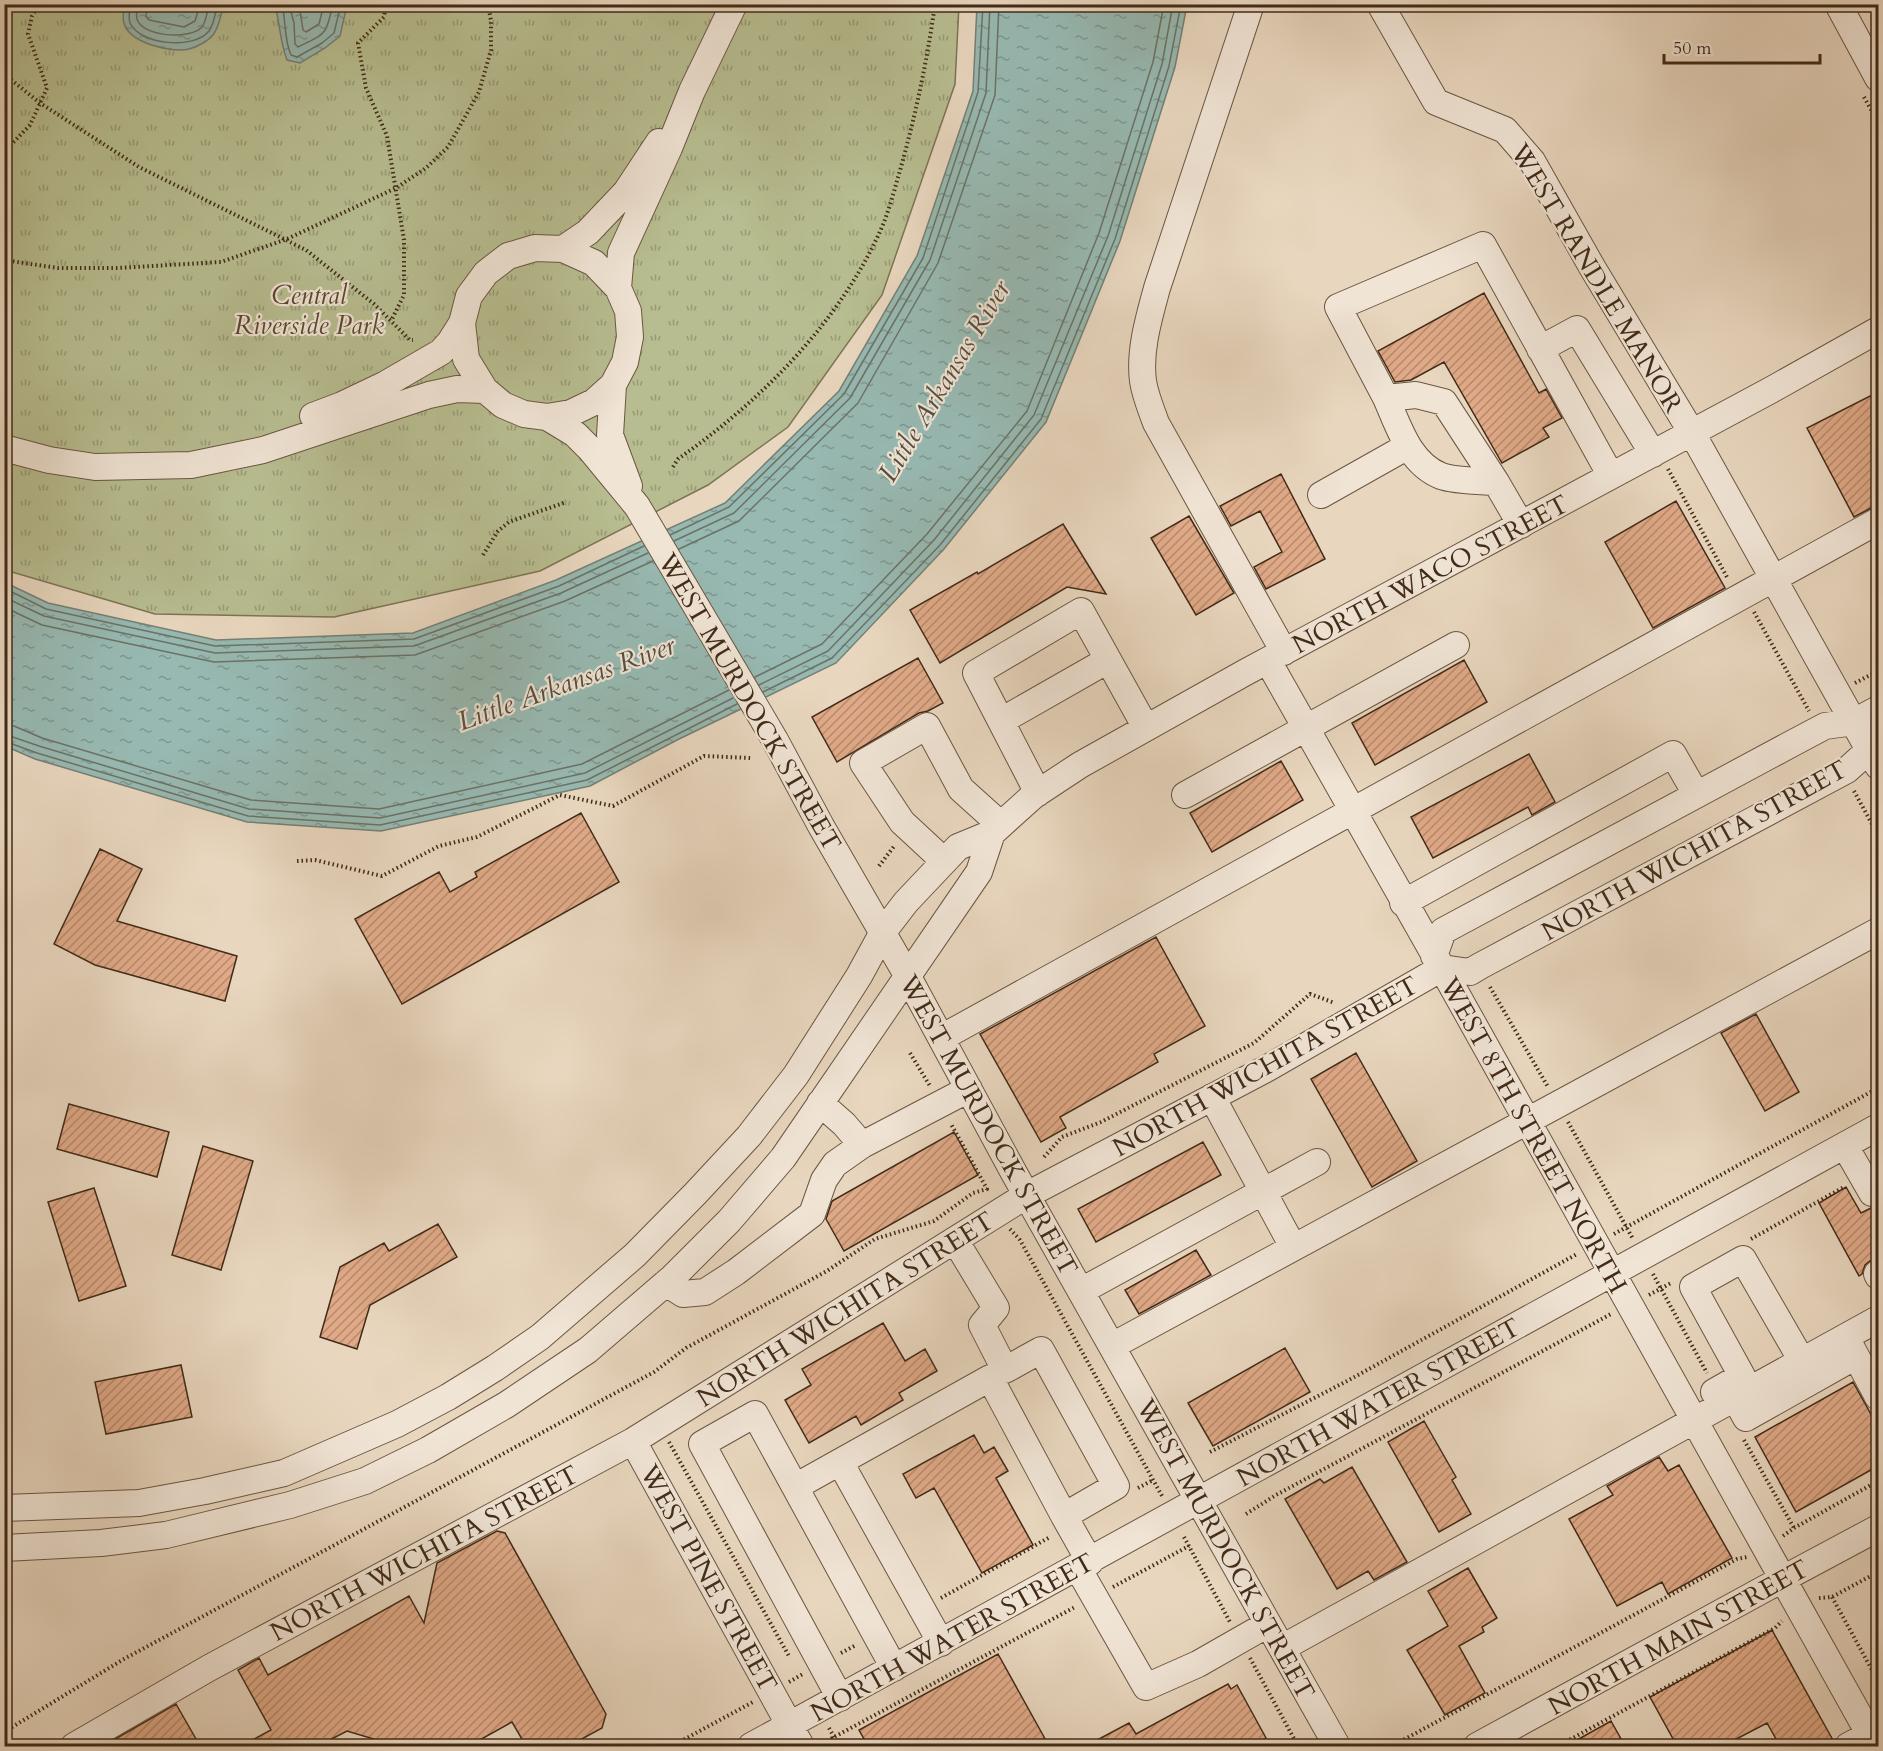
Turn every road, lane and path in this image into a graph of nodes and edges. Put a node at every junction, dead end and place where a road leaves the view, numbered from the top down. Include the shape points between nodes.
1 (39, 4) edge
2 (386, 4) edge
3 (488, 4) edge
4 (734, 4) edge
5 (935, 4) edge
6 (1251, 4) edge
7 (1380, 4) edge
8 (1838, 4) edge
9 (4, 74) edge
10 (1878, 78) edge
11 (693, 91) junction
12 (40, 103) junction
13 (4, 152) edge
14 (396, 188) junction
15 (287, 239) junction
16 (563, 249) junction
17 (4, 260) edge
18 (618, 288) junction
19 (391, 321) junction
20 (462, 323) junction
21 (1878, 330) edge
22 (419, 340) dead end
23 (1540, 349) junction
24 (613, 385) junction
25 (485, 390) junction
26 (1386, 398) junction
27 (547, 417) junction
28 (1692, 433) junction
29 (1408, 446) junction
30 (4, 448) edge
31 (1660, 460) junction
32 (191, 465) junction
33 (673, 467) dead end
34 (1611, 476) junction
35 (1496, 482) junction
36 (1321, 495) dead end
37 (566, 502) dead end
38 (637, 506) junction
39 (1878, 521) edge
40 (1521, 525) junction
41 (483, 555) dead end
42 (1774, 580) junction
43 (1745, 596) junction
44 (1456, 645) dead end
45 (1276, 656) junction
46 (1108, 660) junction
47 (1878, 709) edge
48 (1001, 721) junction
49 (1854, 722) junction
50 (1146, 728) junction
51 (1306, 729) junction
52 (1820, 729) junction
53 (751, 758) dead end
54 (1874, 758) edge
55 (1843, 772) junction
56 (1038, 793) junction
57 (1696, 794) junction
58 (1185, 795) dead end
59 (1353, 813) junction
60 (997, 829) junction
61 (1878, 835) edge
62 (901, 837) dead end
63 (297, 861) dead end
64 (944, 861) junction
65 (879, 866) dead end
66 (1404, 903) junction
67 (1878, 931) edge
68 (883, 932) junction
69 (1438, 962) junction
70 (907, 975) junction
71 (941, 1038) junction
72 (1878, 1088) edge
73 (969, 1089) junction
74 (1212, 1097) junction
75 (820, 1103) junction
76 (1525, 1121) junction
77 (1878, 1127) edge
78 (862, 1145) junction
79 (1845, 1146) junction
80 (1317, 1162) dead end
81 (1868, 1185) joint
82 (987, 1189) dead end
83 (1263, 1192) junction
84 (1027, 1196) junction
85 (1010, 1228) dead end
86 (1608, 1237) dead end
87 (955, 1240) junction
88 (1742, 1244) dead end
89 (1293, 1248) junction
90 (1586, 1249) dead end
91 (1611, 1275) junction
92 (1681, 1278) dead end
93 (666, 1283) junction
94 (1081, 1291) junction
95 (1643, 1298) dead end
96 (1617, 1311) dead end
97 (1878, 1319) edge
98 (1112, 1346) junction
99 (1851, 1347) junction
100 (1798, 1355) junction
101 (998, 1374) junction
102 (735, 1377) junction
103 (1739, 1387) junction
104 (1878, 1397) edge
105 (755, 1414) junction
106 (1689, 1415) junction
107 (667, 1439) dead end
108 (633, 1441) junction
109 (1210, 1452) dead end
110 (840, 1462) junction
111 (1878, 1481) edge
112 (795, 1487) junction
113 (1162, 1497) dead end
114 (1199, 1501) junction
115 (4, 1508) edge
116 (1246, 1514) dead end
117 (1065, 1516) junction
118 (1878, 1528) edge
119 (1783, 1537) dead end
120 (1189, 1546) dead end
121 (4, 1548) edge
122 (1748, 1556) dead end
123 (1084, 1565) junction
124 (1878, 1572) edge
125 (1781, 1580) junction
126 (1095, 1597) junction
127 (1832, 1597) junction
128 (1819, 1598) dead end
129 (1784, 1619) dead end
130 (1268, 1624) junction
131 (941, 1643) junction
132 (1282, 1648) junction
133 (894, 1668) junction
134 (1878, 1681) edge
135 (830, 1704) junction
136 (4, 1731) edge
137 (796, 1736) edge
138 (834, 1737) junction
139 (1868, 1739) edge
140 (74, 1746) edge
141 (751, 1746) edge
142 (817, 1746) edge
143 (839, 1746) edge
144 (1337, 1746) edge
145 (1392, 1746) edge
146 (1477, 1746) edge
147 (1558, 1746) edge

1 - 12 path via 28,34 47,88
2 - 14 path via 384,17 358,43 366,88 387,136
3 - 14 path via 491,50 479,92 448,147
4 - 11 street
5 - 33 path via 907,144 890,205 872,247 840,300 781,374
6 - 45 street, WEST 8TH STREET NORTH via 1168,254 1147,324 1142,365 1144,387 1156,423
7 - 28 street, WEST RANDLE MANOR via 1436,102 1505,130 1532,161
8 - 10 street
9 - 12 path
11 - 16 street via 626,192 588,232
11 - 18 street via 621,253
12 - 13 path via 30,125
12 - 15 path via 139,167
14 - 15 path
14 - 19 path via 404,240 404,295
15 - 17 path via 221,262 58,268
15 - 19 path via 315,256
16 - 18 street, WEST MURDOCK STREET via 594,263
16 - 20 street, WEST MURDOCK STREET via 535,248 508,256 486,273 470,296
18 - 24 street, WEST MURDOCK STREET via 628,311 630,337 625,362
19 - 22 path via 410,340
20 - 25 street, WEST MURDOCK STREET via 466,359
20 - 32 street via 441,352 384,385
21 - 28 street, NORTH WACO STREET
23 - 26 street via 1483,245 1338,307
23 - 31 street via 1577,329
23 - 34 street
24 - 27 street, WEST MURDOCK STREET via 594,402 572,413
24 - 38 street, WEST MURDOCK STREET via 610,435
25 - 27 street, WEST MURDOCK STREET via 513,410
25 - 32 street via 429,394 263,450
26 - 29 street
26 - 35 street via 1416,395 1444,402
27 - 38 street, WEST MURDOCK STREET via 575,434
28 - 31 street, NORTH WACO STREET
28 - 42 street, WEST RANDLE MANOR
29 - 35 street via 1422,465 1442,476
29 - 36 street
30 - 32 street via 95,467
31 - 34 street, NORTH WACO STREET
31 - 43 path via 1731,584
34 - 40 street, NORTH WACO STREET
35 - 40 street
37 - 41 path via 509,522 498,531
38 - 68 street, WEST MURDOCK STREET
39 - 42 street
40 - 45 street, NORTH WACO STREET
42 - 43 street
42 - 49 street, WEST RANDLE MANOR
43 - 52 path
43 - 59 street
44 - 51 street
45 - 50 street, NORTH WACO STREET
45 - 51 street, WEST 8TH STREET NORTH
46 - 48 street
46 - 48 street via 1081,611 976,673
46 - 50 street
47 - 49 street, NORTH WICHITA STREET
48 - 56 street
49 - 52 street, NORTH WICHITA STREET
49 - 54 street, WEST RANDLE MANOR
50 - 56 street, NORTH WACO STREET
51 - 58 street
51 - 59 street, WEST 8TH STREET NORTH
52 - 57 street, NORTH WICHITA STREET
53 - 63 path via 704,756 614,806 560,795 477,837 439,846 382,876 315,860
54 - 55 street, NORTH WICHITA STREET
55 - 61 path
55 - 69 street, NORTH WICHITA STREET via 1470,972
56 - 60 street, NORTH WACO STREET
57 - 66 street via 1673,754
57 - 69 street, NORTH WICHITA STREET via 1443,931
59 - 66 street, WEST 8TH STREET NORTH
59 - 71 street
60 - 64 street, NORTH WACO STREET via 958,847
60 - 64 street via 961,789 927,726 863,763 902,822
60 - 70 street via 979,872
62 - 65 path
64 - 68 street, NORTH WACO STREET
66 - 69 street, WEST 8TH STREET NORTH
67 - 76 street
68 - 70 street, WEST MURDOCK STREET
68 - 115 street, NORTH WACO STREET via 796,1075 749,1136 635,1255 540,1337 495,1368 397,1424 284,1473 139,1503
69 - 74 street, NORTH WICHITA STREET via 1266,1069
69 - 76 street, WEST 8TH STREET NORTH
70 - 71 street, WEST MURDOCK STREET
70 - 75 street
71 - 73 street, WEST MURDOCK STREET
72 - 86 path
73 - 78 street
73 - 84 street, WEST MURDOCK STREET
74 - 83 street
74 - 84 street, NORTH WICHITA STREET
75 - 78 street
75 - 93 street via 783,1158 737,1212
76 - 89 street
76 - 91 street, WEST 8TH STREET NORTH
77 - 79 street, NORTH WATER STREET
78 - 93 street via 835,1164 824,1180 812,1214 736,1272 705,1292 683,1293
79 - 81 street
79 - 91 street, NORTH WATER STREET
80 - 83 street
81 - 88 path
82 - 136 path via 973,1193 934,1221 875,1239 827,1271 687,1348 654,1372 124,1659
83 - 89 street
83 - 94 street
84 - 87 street, NORTH WICHITA STREET
84 - 94 street, WEST MURDOCK STREET
85 - 113 path
87 - 101 street via 996,1308 981,1325
87 - 102 street, NORTH WICHITA STREET
89 - 98 street
90 - 109 path
91 - 106 street, WEST 8TH STREET NORTH
91 - 114 street, NORTH WATER STREET
92 - 95 path
93 - 121 street via 588,1350 515,1399 428,1450 365,1481 290,1505 166,1535
94 - 98 street, WEST MURDOCK STREET
96 - 116 path
97 - 99 street
98 - 114 street, WEST MURDOCK STREET
99 - 100 street
99 - 103 street via 1746,1418
99 - 104 street
100 - 103 street
100 - 103 street via 1743,1259 1693,1287
101 - 110 street
101 - 117 street
101 - 117 street via 1041,1350 1116,1486
102 - 105 street
102 - 108 street, NORTH WICHITA STREET
103 - 106 street
105 - 112 street
105 - 135 street via 702,1444
106 - 125 street, WEST 8TH STREET NORTH
106 - 132 street
107 - 135 path
108 - 137 street, WEST PINE STREET
108 - 140 street, NORTH WICHITA STREET via 209,1668
110 - 112 street
110 - 131 street
111 - 119 path
112 - 133 street
114 - 123 street, NORTH WATER STREET
114 - 130 street, WEST MURDOCK STREET
117 - 123 street
118 - 125 street, NORTH MAIN STREET
120 - 126 path
122 - 145 path
123 - 126 street
123 - 131 street, NORTH WATER STREET
124 - 127 path
125 - 139 street, WEST 8TH STREET NORTH
125 - 146 street, NORTH MAIN STREET
126 - 130 street via 1146,1686 1198,1664
126 - 138 path
127 - 128 path
127 - 134 path
129 - 147 path via 1775,1628
130 - 132 street, WEST MURDOCK STREET
131 - 133 street, NORTH WATER STREET
132 - 144 street, WEST MURDOCK STREET
133 - 135 street, NORTH WATER STREET
135 - 137 street, NORTH WATER STREET
135 - 138 path
137 - 141 street, NORTH WATER STREET
138 - 142 path
138 - 143 path

